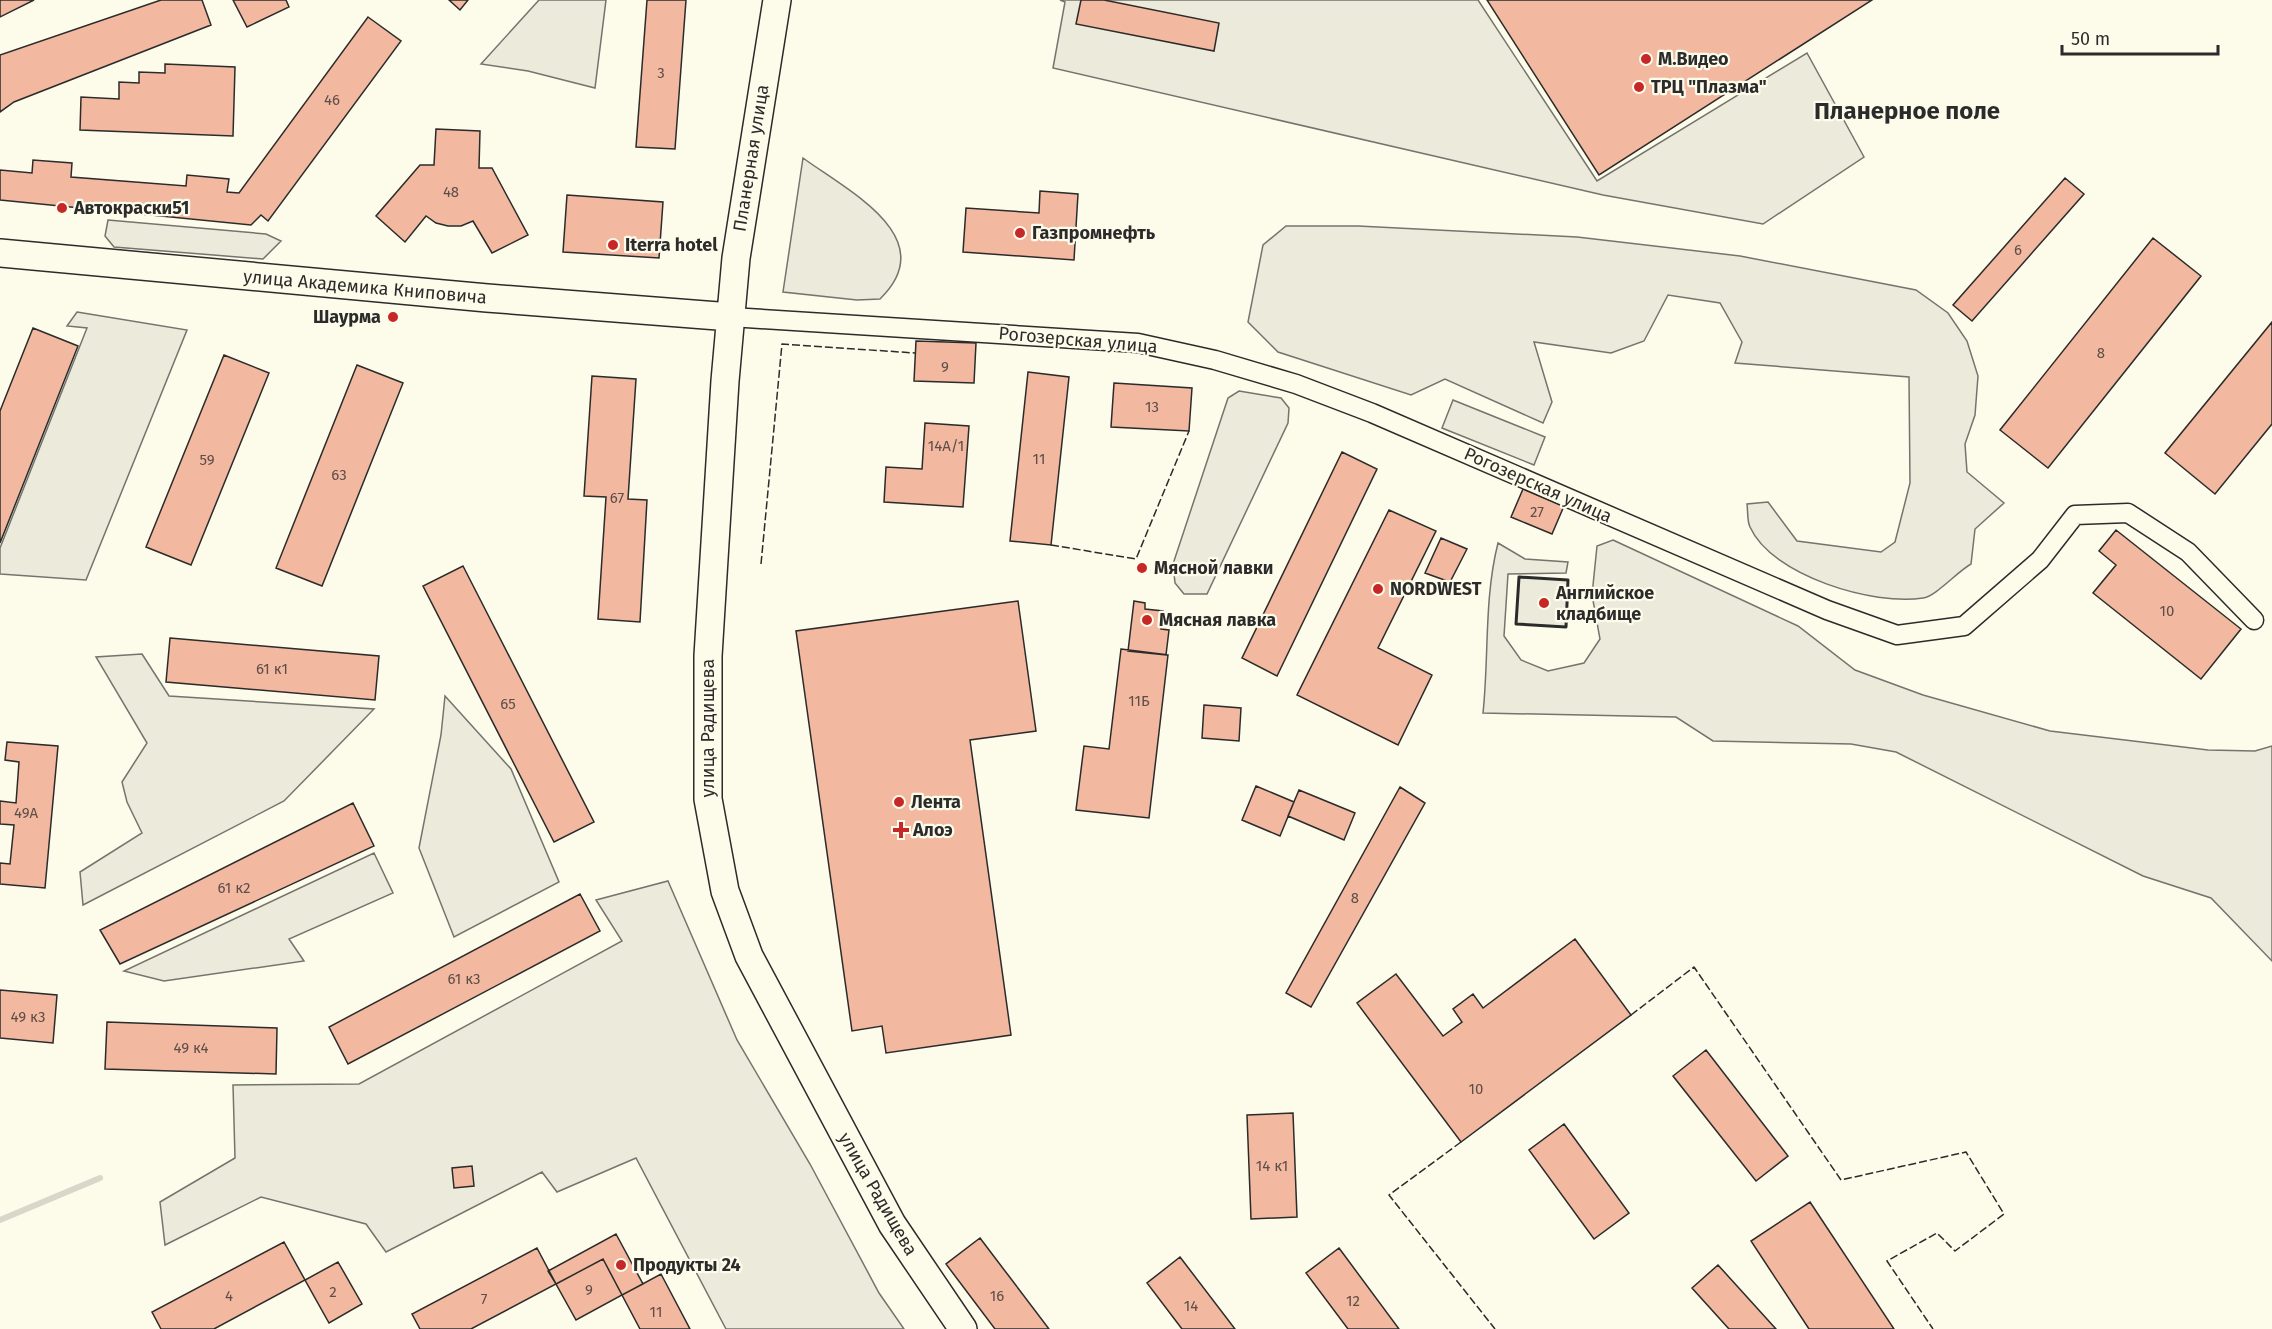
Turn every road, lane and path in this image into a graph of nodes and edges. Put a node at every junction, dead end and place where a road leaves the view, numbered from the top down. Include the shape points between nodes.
1 (777, 0) edge
2 (0, 253) edge
3 (731, 317) junction
4 (2254, 620) dead end
5 (963, 1329) edge

1 - 3 street, Планерная улица via 736,258
2 - 3 street, улица Академика Книповича
3 - 4 street, Рогозерская улица via 1108,340 1196,354 1296,384 1372,413 1806,601 1897,635 1964,626 2040,560 2075,515 2086,514 2128,513 2188,552
3 - 5 street, улица Радищева via 708,656 708,800 725,891 749,956 880,1204

